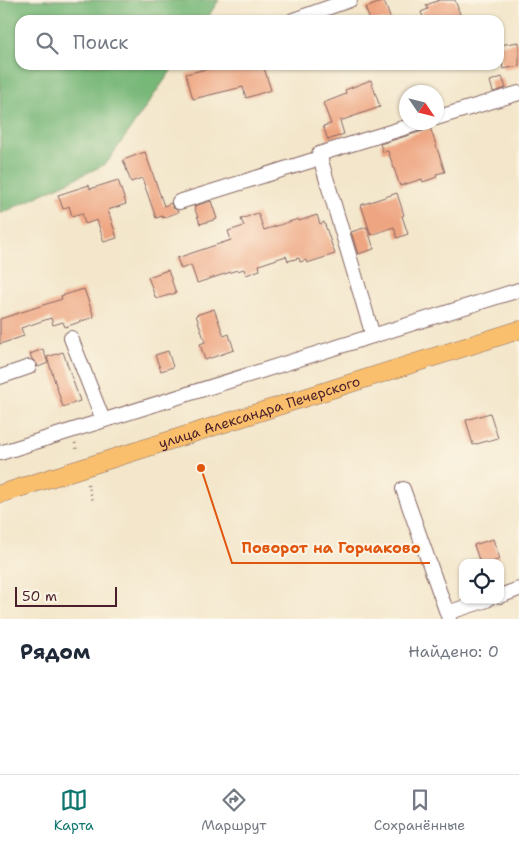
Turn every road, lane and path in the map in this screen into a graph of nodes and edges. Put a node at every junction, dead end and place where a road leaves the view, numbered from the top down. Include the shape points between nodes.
1 (350, 0) edge
2 (307, 15) edge
3 (519, 93) edge
4 (444, 116) edge
5 (399, 129) edge
6 (320, 158) junction
7 (179, 202) dead end
8 (519, 290) edge
9 (519, 330) edge
10 (373, 336) junction
11 (71, 338) dead end
12 (29, 367) dead end
13 (0, 377) edge
14 (103, 420) junction
15 (0, 453) edge
16 (88, 484) dead end
17 (403, 489) dead end
18 (0, 494) edge
19 (93, 501) dead end
20 (519, 590) edge
21 (504, 595) edge
22 (477, 604) edge
23 (448, 616) edge

1 - 2 street
3 - 4 street
5 - 6 street via 320,154
6 - 7 street
6 - 10 street
8 - 10 street
9 - 18 main road, улица Александра Печерского
10 - 14 street
11 - 14 street
12 - 13 street
14 - 15 street
16 - 19 path
17 - 23 street
20 - 21 street
22 - 23 street

